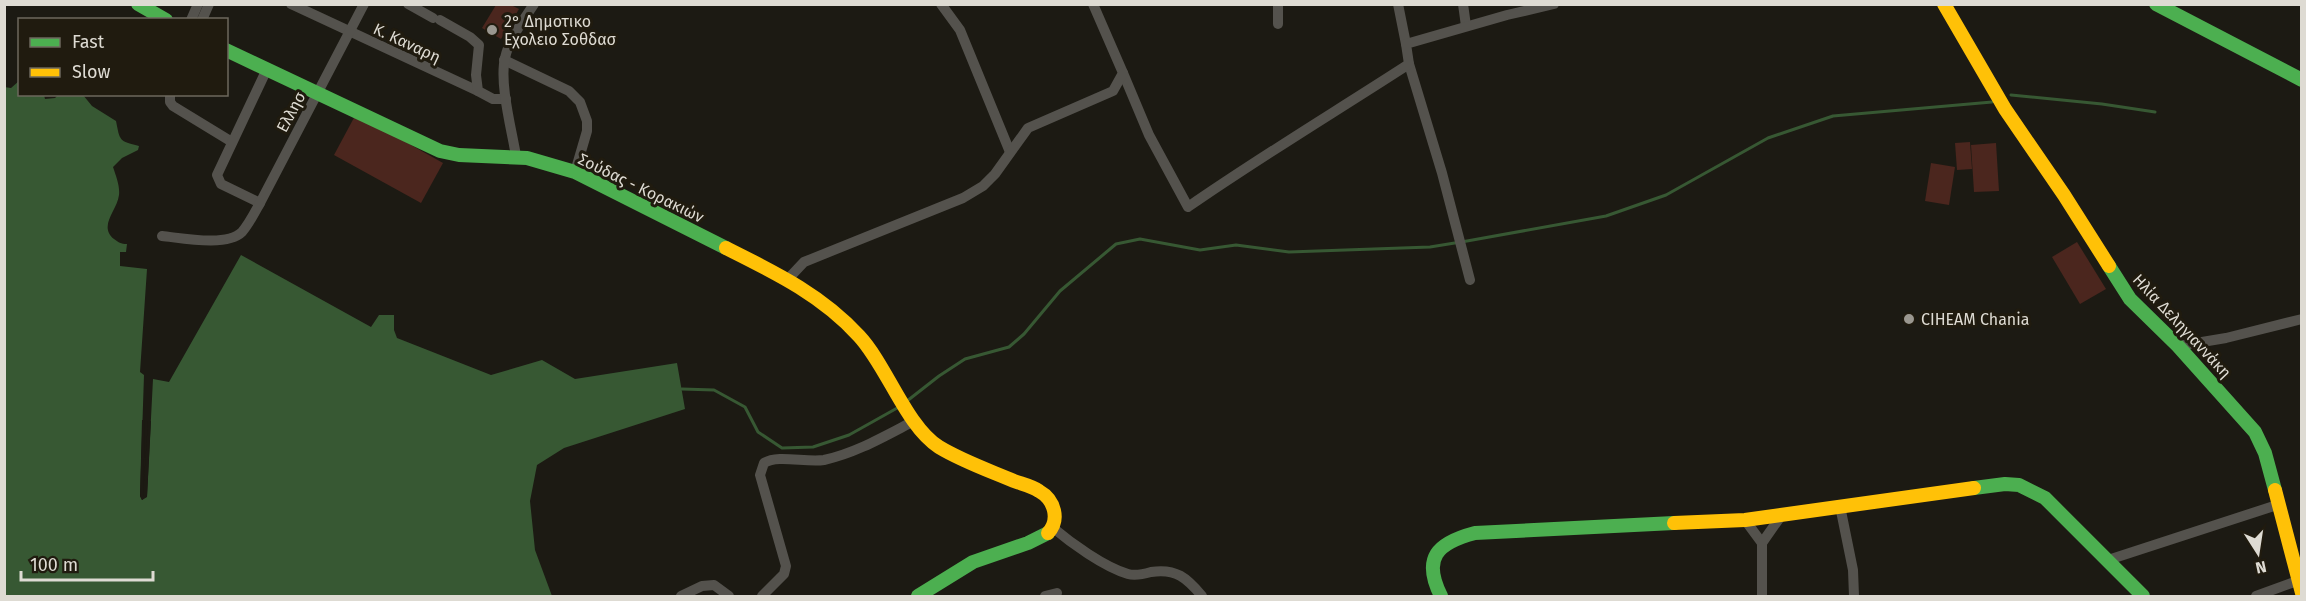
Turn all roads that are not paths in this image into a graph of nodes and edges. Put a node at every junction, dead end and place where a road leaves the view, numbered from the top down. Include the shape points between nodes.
1 (138, 4) edge
2 (198, 4) edge
3 (209, 4) edge
4 (291, 4) edge
5 (364, 4) edge
6 (408, 4) edge
7 (534, 4) edge
8 (941, 4) edge
9 (1093, 4) edge
10 (1278, 4) edge
11 (1398, 4) edge
12 (1463, 4) edge
13 (1554, 4) edge
14 (1944, 4) edge
15 (2156, 4) edge
16 (304, 7) edge
17 (1506, 10) edge
18 (162, 18) edge
19 (191, 18) edge
20 (203, 18) edge
21 (1278, 24) dead end
22 (1466, 26) junction
23 (350, 33) junction
24 (1406, 44) junction
25 (228, 51) edge
26 (504, 60) junction
27 (1409, 63) junction
28 (267, 69) junction
29 (1123, 73) junction
30 (2301, 80) edge
31 (478, 91) junction
32 (319, 92) junction
33 (170, 96) edge
34 (506, 99) junction
35 (232, 142) junction
36 (1010, 152) junction
37 (516, 156) junction
38 (575, 172) junction
39 (260, 203) junction
40 (162, 236) dead end
41 (788, 279) junction
42 (1470, 280) dead end
43 (2301, 319) edge
44 (2178, 346) junction
45 (912, 417) junction
46 (2277, 505) junction
47 (1840, 506) junction
48 (1781, 516) junction
49 (1745, 520) junction
50 (1052, 527) junction
51 (1762, 543) junction
52 (2108, 560) junction
53 (2299, 587) edge
54 (1057, 594) dead end
55 (681, 597) edge
56 (729, 597) edge
57 (762, 597) edge
58 (918, 597) edge
59 (1045, 597) edge
60 (1202, 597) edge
61 (1441, 597) edge
62 (1762, 597) edge
63 (1854, 597) edge
64 (2143, 597) edge
65 (2256, 597) edge

1 - 18 street
2 - 19 street
3 - 20 street
4 - 16 street, Κ. Καναρη
5 - 23 street, Ελλησ
6 - 31 street via 479,45
7 - 26 street
8 - 36 street via 960,30
9 - 29 street
10 - 21 street
11 - 24 street
12 - 22 street
13 - 17 street
14 - 44 street, Ηλία Δεληγιαννάκη via 2005,109 2130,299
15 - 30 street
16 - 23 street, Κ. Καναρη
17 - 22 street
22 - 24 street
23 - 31 street, Κ. Καναρη
23 - 32 street, Ελλησ
24 - 27 street
25 - 28 street, Σούδας - Κορακιών
26 - 34 street
26 - 38 street via 569,91 580,102 587,131
27 - 29 street via 1188,207 1149,135
27 - 42 street
28 - 32 street, Σούδας - Κορακιών
28 - 35 street
29 - 36 street via 1113,91 1028,128
31 - 34 street, Κ. Καναρη via 493,99
32 - 37 street, Σούδας - Κορακιών via 440,151
32 - 39 street, Ελλησ
33 - 35 street via 173,106
34 - 37 street
35 - 39 street via 217,175 219,182
36 - 41 street via 983,186 963,198 804,262
37 - 38 street, Σούδας - Κορακιών
38 - 41 street, Σούδας - Κορακιών
39 - 40 street, Ελλησ via 234,238 221,241
41 - 45 street, Σούδας - Κορακιών via 822,302 859,336
43 - 44 street via 2226,339
44 - 46 street, Ηλία Δεληγιαννάκη via 2255,432 2265,453
45 - 50 street via 946,452 1045,495 1054,508
45 - 57 street via 865,446 822,460 775,459 764,463 760,475 786,566 784,574
46 - 52 street
46 - 53 street, Ηλία Δεληγιαννάκη
47 - 48 street
47 - 52 street via 2019,485 2045,498
47 - 63 street via 1853,570
48 - 49 street
48 - 51 street
49 - 51 street
49 - 61 street via 1461,536 1449,540 1435,556 1433,580
50 - 58 street via 1040,538 958,569
50 - 60 street via 1070,543 1131,575 1173,571 1190,582
51 - 62 street
52 - 64 street
53 - 65 street
54 - 59 street
55 - 56 street via 702,586 714,585

